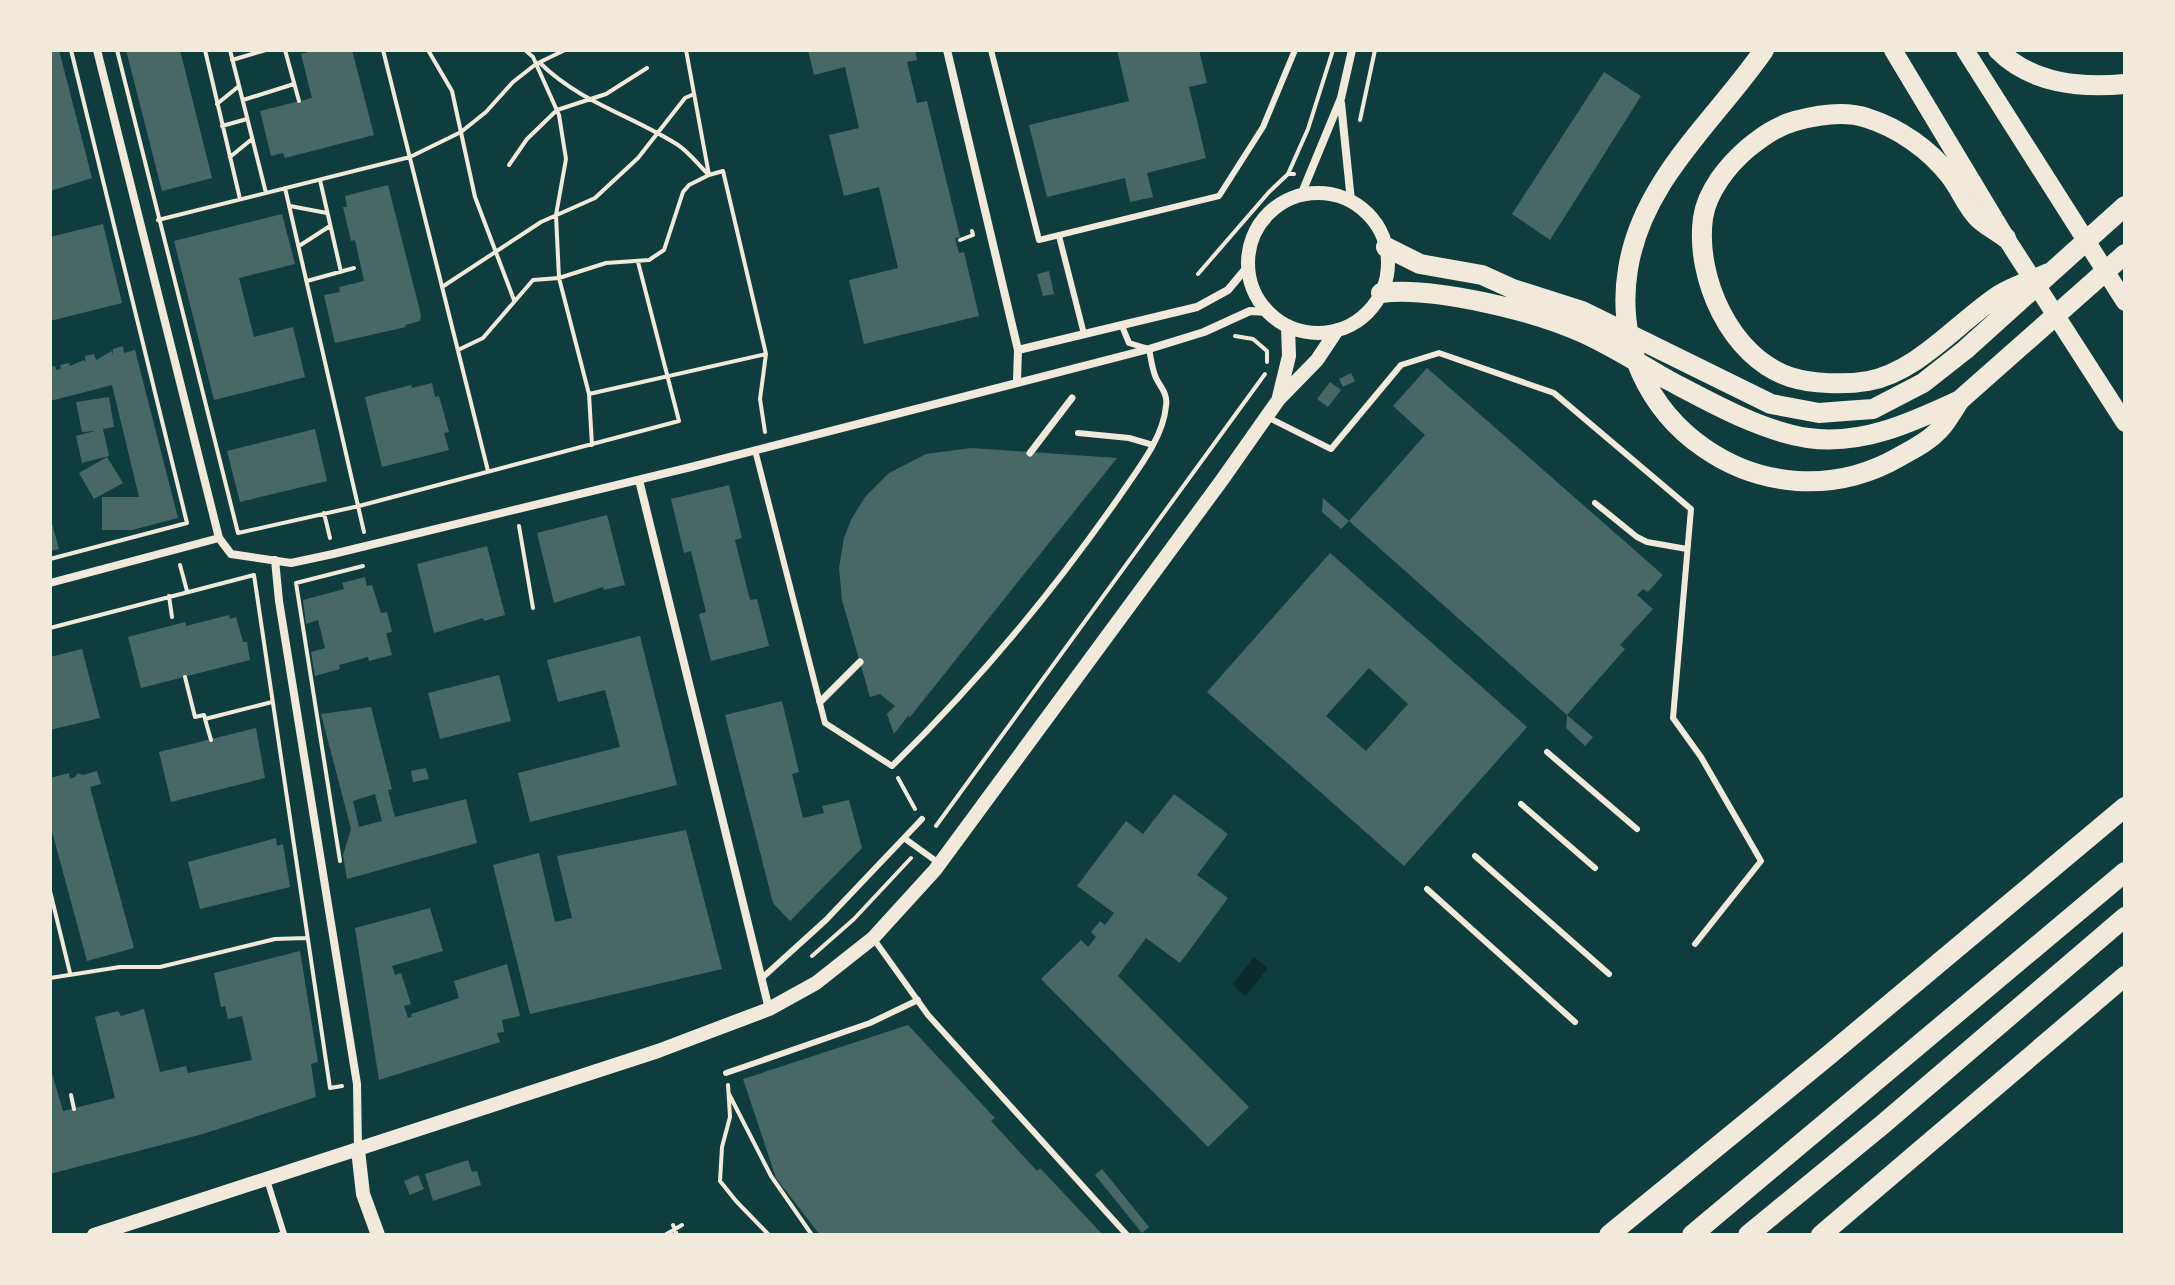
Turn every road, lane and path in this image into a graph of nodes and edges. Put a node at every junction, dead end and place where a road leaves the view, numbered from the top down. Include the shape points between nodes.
1 (71, 50) edge
2 (97, 50) edge
3 (117, 50) edge
4 (205, 50) edge
5 (230, 50) edge
6 (266, 50) edge
7 (285, 50) edge
8 (383, 50) edge
9 (428, 50) edge
10 (525, 50) edge
11 (565, 50) edge
12 (686, 50) edge
13 (947, 50) edge
14 (991, 50) edge
15 (1295, 50) edge
16 (1352, 50) edge
17 (1375, 50) edge
18 (1764, 50) edge
19 (1893, 50) edge
20 (1965, 50) edge
21 (1998, 50) edge
22 (232, 60) junction
23 (538, 64) junction
24 (647, 68) dead end
25 (294, 84) junction
26 (2125, 84) edge
27 (239, 86) junction
28 (695, 94) junction
29 (586, 98) junction
30 (1341, 98) junction
31 (243, 100) junction
32 (299, 101) dead end
33 (217, 104) junction
34 (557, 110) junction
35 (248, 119) junction
36 (222, 126) junction
37 (1358, 129) dead end
38 (461, 132) junction
39 (656, 133) junction
40 (252, 139) junction
41 (230, 157) junction
42 (410, 157) junction
43 (509, 165) dead end
44 (1288, 174) dead end
45 (709, 175) junction
46 (320, 179) junction
47 (285, 188) junction
48 (266, 193) junction
49 (1301, 195) junction
50 (240, 199) junction
51 (1351, 201) junction
52 (289, 206) junction
53 (2125, 206) edge
54 (327, 213) junction
55 (556, 215) junction
56 (159, 219) junction
57 (969, 220) dead end
58 (330, 226) junction
59 (1059, 236) junction
60 (2006, 238) junction
61 (960, 240) dead end
62 (299, 246) junction
63 (1386, 247) junction
64 (496, 252) junction
65 (2125, 254) edge
66 (638, 262) junction
67 (1248, 266) junction
68 (354, 268) dead end
69 (341, 272) junction
70 (2049, 273) junction
71 (1198, 274) dead end
72 (559, 278) junction
73 (307, 281) junction
74 (442, 287) junction
75 (1381, 293) junction
76 (514, 300) junction
77 (2125, 302) edge
78 (1268, 312) junction
79 (1122, 326) junction
80 (1288, 326) junction
81 (1337, 330) junction
82 (1084, 334) junction
83 (1227, 339) dead end
84 (1149, 349) junction
85 (458, 350) junction
86 (1018, 350) junction
87 (766, 354) junction
88 (668, 376) junction
89 (1017, 381) junction
90 (589, 394) junction
91 (1072, 398) dead end
92 (1279, 399) junction
93 (1960, 400) junction
94 (1266, 417) junction
95 (2125, 423) edge
96 (1078, 433) dead end
97 (592, 445) junction
98 (1153, 445) junction
99 (767, 446) junction
100 (755, 450) junction
101 (1030, 453) dead end
102 (488, 471) junction
103 (639, 480) junction
104 (1595, 503) dead end
105 (359, 506) junction
106 (324, 513) junction
107 (519, 526) dead end
108 (219, 538) junction
109 (1687, 549) junction
110 (333, 554) junction
111 (178, 557) dead end
112 (50, 559) edge
113 (275, 560) junction
114 (50, 583) edge
115 (296, 583) dead end
116 (187, 592) junction
117 (169, 596) junction
118 (533, 608) dead end
119 (172, 617) dead end
120 (50, 628) edge
121 (860, 662) dead end
122 (185, 677) dead end
123 (272, 702) junction
124 (820, 702) junction
125 (205, 719) junction
126 (211, 740) dead end
127 (1547, 752) dead end
128 (892, 766) junction
129 (909, 800) dead end
130 (1521, 804) dead end
131 (2125, 807) edge
132 (922, 819) dead end
133 (1637, 829) dead end
134 (904, 838) junction
135 (918, 849) junction
136 (1475, 856) dead end
137 (340, 864) dead end
138 (940, 864) junction
139 (1595, 868) dead end
140 (2125, 872) edge
141 (1427, 889) dead end
142 (50, 891) edge
143 (2125, 917) edge
144 (306, 938) junction
145 (873, 938) junction
146 (1695, 944) dead end
147 (801, 964) dead end
148 (70, 973) junction
149 (1609, 974) dead end
150 (2125, 976) edge
151 (50, 978) edge
152 (762, 978) junction
153 (918, 1000) junction
154 (769, 1009) junction
155 (1575, 1022) dead end
156 (726, 1073) joint
157 (342, 1086) dead end
158 (728, 1092) junction
159 (71, 1095) dead end
160 (74, 1109) dead end
161 (358, 1150) junction
162 (267, 1179) junction
163 (682, 1225) dead end
164 (675, 1230) edge
165 (94, 1235) edge
166 (280, 1235) edge
167 (378, 1235) edge
168 (665, 1235) edge
169 (769, 1235) edge
170 (812, 1235) edge
171 (1127, 1235) edge
172 (1609, 1235) edge
173 (1692, 1235) edge
174 (1748, 1235) edge
175 (1821, 1235) edge

1 - 112 path via 187,523
2 - 108 street
3 - 56 path
4 - 33 path
5 - 22 path
6 - 22 path
7 - 25 path
8 - 42 path
9 - 38 path via 452,91
10 - 23 path
11 - 23 path
12 - 28 path
13 - 86 street
14 - 59 lane via 1039,240
15 - 59 lane via 1263,127 1219,196
16 - 30 street
17 - 37 path
18 - 93 highway via 1669,171 1637,232 1627,270 1630,339 1657,402 1681,430 1739,469 1774,480 1829,480 1884,466 1921,444 1940,429
19 - 60 main road
20 - 77 main road
21 - 26 highway via 2033,74 2064,83
22 - 27 path
23 - 29 path
23 - 34 path
23 - 38 path
24 - 29 path via 606,94
25 - 31 path
25 - 32 path
27 - 31 path
27 - 33 path
28 - 39 path via 685,98
28 - 45 path
29 - 34 path
29 - 39 path
30 - 49 street
30 - 51 street
31 - 35 path
33 - 36 path
34 - 43 path
34 - 55 path via 566,159
35 - 36 path
35 - 40 path
36 - 41 path
38 - 42 path
38 - 64 path via 475,197
39 - 45 path via 681,147
39 - 55 path via 595,198
40 - 41 path
40 - 48 path
41 - 50 path
42 - 46 path
42 - 74 path
44 - 71 path
45 - 66 path via 683,192 664,250
45 - 87 path via 723,171
46 - 47 path
46 - 54 path
47 - 48 path
47 - 52 path
48 - 50 path
49 - 51 street via 1327,193
49 - 67 street via 1286,200 1262,221
50 - 56 path
51 - 63 street via 1373,220
52 - 54 path
52 - 62 path
53 - 70 highway
54 - 58 path
55 - 64 path
55 - 72 path
56 - 106 path via 238,533
57 - 61 path via 973,235
58 - 62 path
58 - 69 path
59 - 82 lane
60 - 70 highway via 1978,218 1950,175 1926,151 1864,116 1835,114 1782,124 1732,162 1703,216 1706,275 1729,330 1787,376 1810,381 1867,381 1890,375 2001,294
60 - 95 main road
62 - 73 path
63 - 70 highway via 1420,264 1482,275 1582,311 1771,404 1819,413 1873,409 1923,383
63 - 75 street
64 - 74 path
64 - 76 path
65 - 93 highway
66 - 72 path via 606,263
66 - 88 path
67 - 78 street via 1253,291
67 - 79 street via 1228,290 1197,307
68 - 69 path
69 - 73 path
72 - 76 path via 533,280
72 - 90 path
73 - 105 path
74 - 85 path
75 - 81 street via 1363,316
75 - 93 highway via 1415,291 1464,298 1581,332 1764,428 1810,439 1899,428
76 - 85 path via 483,338
78 - 80 street
78 - 84 street via 1250,311
79 - 82 street
79 - 84 lane via 1129,343
80 - 81 street via 1320,333
80 - 92 street via 1289,356
81 - 92 street
82 - 86 street
83 - 135 path via 1253,339 1267,351 1267,371
84 - 89 street
84 - 98 lane via 1155,377 1166,394
85 - 102 path
86 - 89 street
87 - 88 path
87 - 99 path via 760,399
88 - 90 path
88 - 97 path via 679,421
89 - 99 street
90 - 97 path
91 - 101 street
92 - 94 street
94 - 109 lane via 1331,449 1401,365 1439,353 1554,393 1691,509
94 - 138 street
96 - 98 lane
97 - 102 path
98 - 128 lane via 1045,595 936,723
99 - 100 street
100 - 103 street
100 - 124 lane
102 - 105 path
103 - 110 street
103 - 152 street
104 - 109 lane via 1637,537
105 - 106 path
106 - 110 path
107 - 118 path
108 - 113 street via 231,554
108 - 114 street
109 - 146 lane via 1673,718 1761,861
110 - 113 street via 291,563
111 - 116 path
113 - 161 street via 357,1084
115 - 137 path
116 - 117 path
116 - 123 path via 254,575
117 - 119 path
117 - 120 path
121 - 124 street
122 - 125 path via 195,717
123 - 125 path
123 - 144 path
124 - 128 lane via 825,723
125 - 126 path
127 - 133 lane
128 - 129 path
130 - 139 lane
131 - 172 highway
132 - 134 lane
134 - 135 lane
134 - 152 lane
135 - 138 lane
135 - 147 path via 854,919
136 - 149 lane
138 - 145 street
140 - 173 highway
141 - 155 lane
142 - 148 path
143 - 174 highway
144 - 148 path via 275,939 160,967
144 - 157 path via 330,1088
145 - 153 lane
145 - 154 street via 816,983
148 - 151 path
150 - 175 highway
152 - 154 street
153 - 156 lane via 870,1023
153 - 171 lane
154 - 161 street
156 - 158 path
158 - 169 path via 730,1117 720,1181
158 - 170 path via 771,1176
159 - 160 path
161 - 162 street
161 - 167 street via 363,1194
162 - 165 street
162 - 166 lane via 284,1234
163 - 164 path
164 - 168 path

